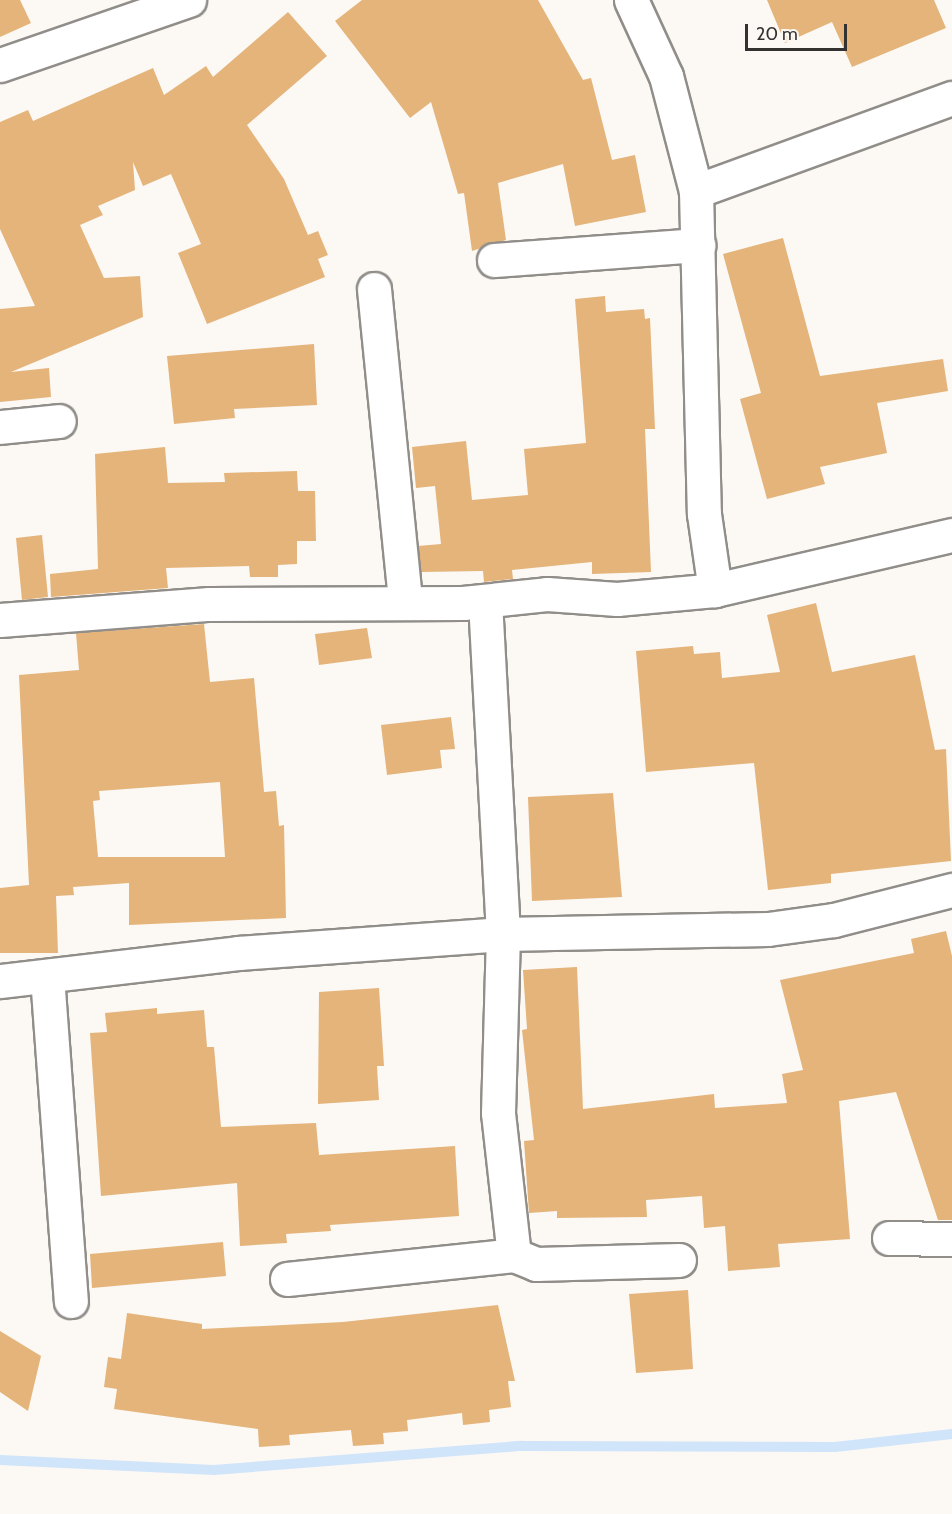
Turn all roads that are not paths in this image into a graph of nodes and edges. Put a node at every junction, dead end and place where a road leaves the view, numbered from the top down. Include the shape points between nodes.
1 (189, 0) edge
2 (631, 0) edge
3 (0, 65) edge
4 (952, 98) edge
5 (696, 191) junction
6 (698, 245) junction
7 (494, 261) dead end
8 (374, 289) dead end
9 (59, 421) dead end
10 (0, 427) edge
11 (952, 535) edge
12 (715, 590) junction
13 (405, 601) junction
14 (485, 601) junction
15 (0, 620) edge
16 (952, 890) edge
17 (503, 934) junction
18 (47, 976) junction
19 (0, 981) edge
20 (889, 1238) dead end
21 (952, 1239) edge
22 (514, 1255) junction
23 (679, 1260) dead end
24 (287, 1280) dead end
25 (71, 1301) dead end

1 - 3 street
2 - 5 street via 666,76
4 - 5 street
5 - 6 street
6 - 7 street
6 - 12 street via 704,514
8 - 13 street
9 - 10 street
11 - 12 street
12 - 14 street via 617,599 547,594
13 - 14 street
13 - 15 street via 209,604
14 - 17 street
16 - 17 street via 834,920 768,929
17 - 18 street via 238,953
17 - 22 street via 498,1113
18 - 19 street
18 - 25 street
20 - 21 street
22 - 23 street via 536,1264
22 - 24 street

